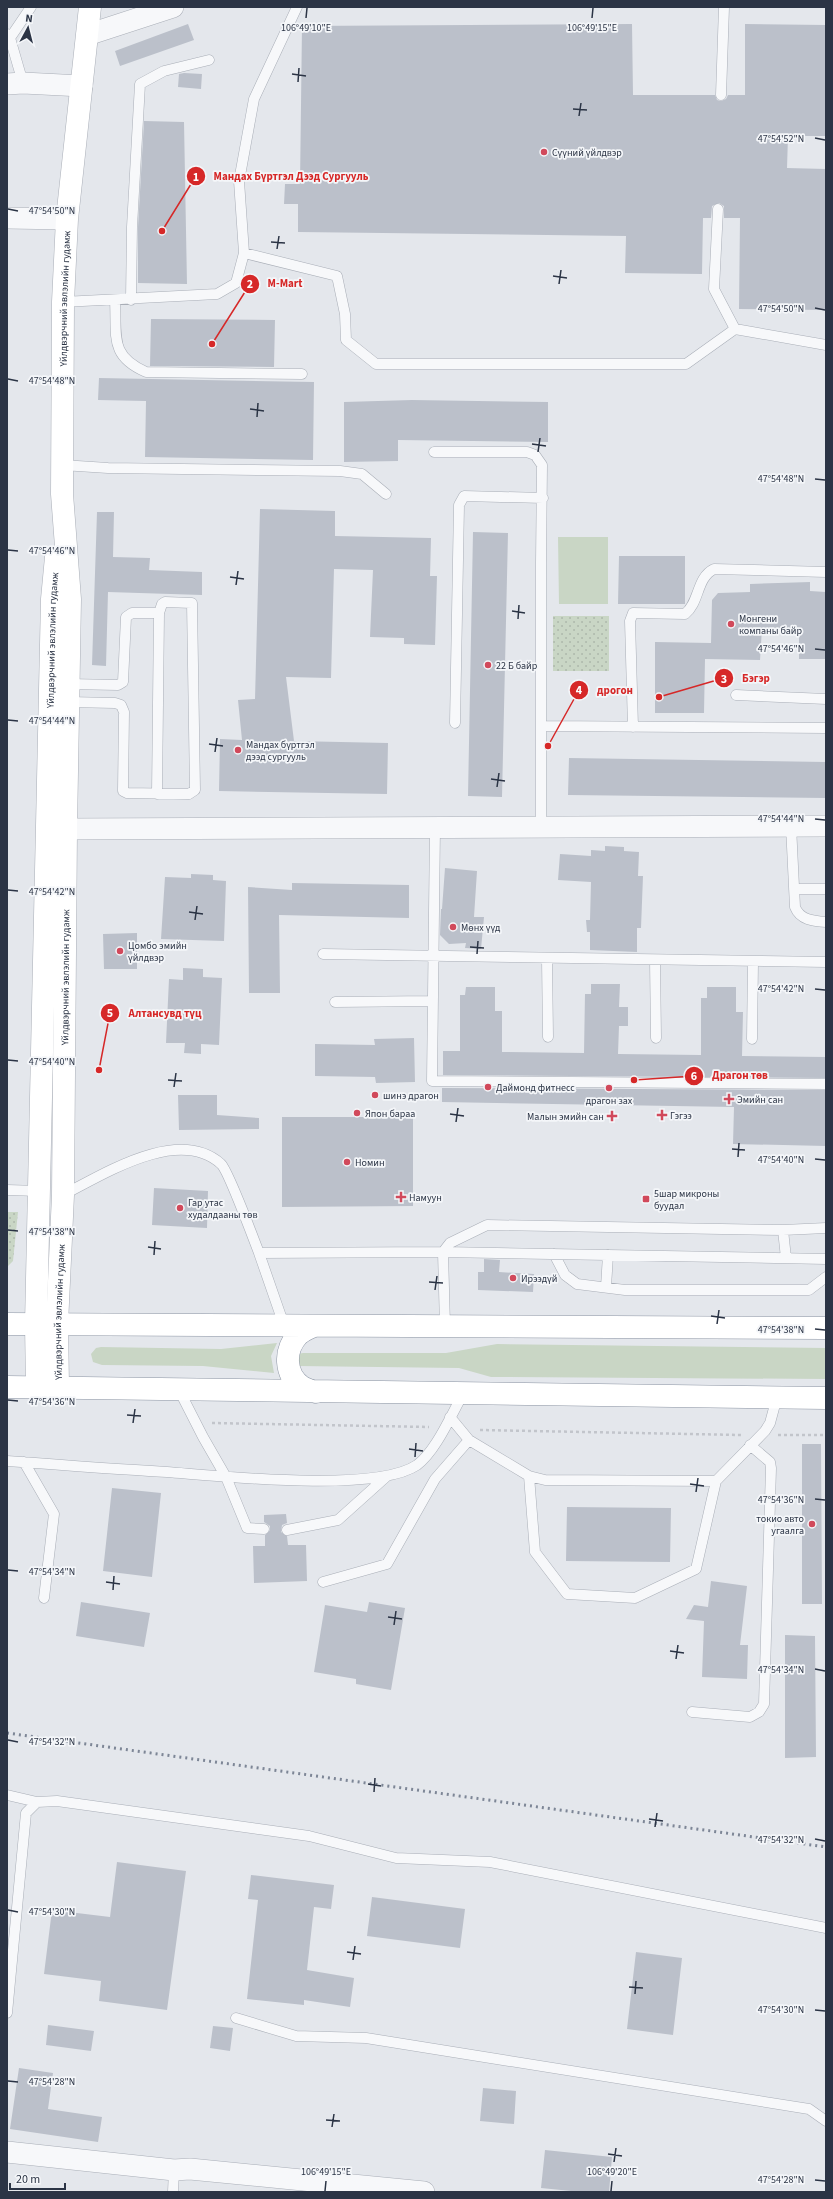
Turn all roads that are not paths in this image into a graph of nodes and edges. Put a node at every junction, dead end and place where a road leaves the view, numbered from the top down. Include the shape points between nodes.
1 (31, 7) edge
2 (90, 7) edge
3 (173, 7) edge
4 (297, 7) edge
5 (724, 7) edge
6 (87, 35) junction
7 (9, 36) edge
8 (210, 60) dead end
9 (15, 83) edge
10 (82, 86) junction
11 (721, 95) dead end
12 (718, 209) dead end
13 (7, 218) edge
14 (67, 219) junction
15 (244, 253) junction
16 (131, 300) junction
17 (115, 301) junction
18 (63, 302) junction
19 (735, 329) junction
20 (826, 345) edge
21 (302, 374) dead end
22 (434, 452) dead end
23 (62, 465) junction
24 (62, 494) junction
25 (386, 494) dead end
26 (543, 498) junction
27 (826, 572) edge
28 (159, 613) junction
29 (68, 693) junction
30 (736, 695) dead end
31 (826, 699) edge
32 (455, 723) dead end
33 (541, 726) junction
34 (633, 727) junction
35 (826, 728) edge
36 (157, 794) junction
37 (790, 826) junction
38 (826, 826) edge
39 (435, 827) junction
40 (541, 827) junction
41 (66, 828) junction
42 (794, 888) junction
43 (826, 889) edge
44 (826, 922) edge
45 (324, 954) dead end
46 (434, 957) junction
47 (547, 959) junction
48 (655, 960) junction
49 (753, 962) junction
50 (826, 962) edge
51 (434, 1001) junction
52 (335, 1002) dead end
53 (548, 1037) dead end
54 (656, 1038) dead end
55 (752, 1039) dead end
56 (826, 1084) edge
57 (7, 1190) edge
58 (39, 1191) junction
59 (63, 1195) junction
60 (826, 1228) edge
61 (783, 1230) junction
62 (443, 1252) junction
63 (259, 1253) junction
64 (554, 1254) junction
65 (608, 1255) junction
66 (786, 1258) junction
67 (826, 1259) edge
68 (826, 1277) edge
69 (606, 1287) junction
70 (7, 1324) edge
71 (46, 1324) junction
72 (284, 1325) junction
73 (314, 1326) junction
74 (445, 1326) junction
75 (826, 1328) edge
76 (7, 1387) edge
77 (47, 1387) junction
78 (179, 1390) junction
79 (316, 1392) junction
80 (463, 1394) junction
81 (776, 1397) junction
82 (826, 1398) edge
83 (450, 1417) junction
84 (468, 1440) junction
85 (750, 1445) junction
86 (24, 1462) junction
87 (8, 1463) edge
88 (388, 1476) junction
89 (529, 1476) junction
90 (226, 1477) junction
91 (716, 1481) junction
92 (264, 1529) dead end
93 (287, 1530) dead end
94 (323, 1582) dead end
95 (44, 1598) dead end
96 (692, 1712) dead end
97 (7, 1795) edge
98 (37, 1802) junction
99 (826, 1928) edge
100 (7, 2013) edge
101 (236, 2018) dead end
102 (826, 2121) edge
103 (7, 2152) edge
104 (174, 2170) junction
105 (173, 2192) edge
106 (424, 2192) edge

1 - 7 lane
2 - 6 main road, Үйлдвэрчний эвлэлийн гудамж
3 - 6 street
4 - 15 lane via 254,99 239,181
5 - 11 lane
6 - 10 main road, Үйлдвэрчний эвлэлийн гудамж
7 - 9 lane
8 - 16 lane via 164,71 140,84 132,227
9 - 10 street
10 - 14 main road, Үйлдвэрчний эвлэлийн гудамж
12 - 19 lane via 714,289
13 - 14 street
14 - 18 main road, Үйлдвэрчний эвлэлийн гудамж
15 - 16 lane via 236,283 217,294
15 - 19 lane via 337,276 345,314 346,340 376,364 686,364
16 - 17 lane
17 - 18 lane
17 - 21 lane via 121,356 127,363 146,372
18 - 23 main road, Үйлдвэрчний эвлэлийн гудамж
19 - 20 lane
22 - 26 lane via 527,452 535,455 542,465
23 - 24 main road, Үйлдвэрчний эвлэлийн гудамж
23 - 25 lane via 340,471 362,474
24 - 29 main road, Үйлдвэрчний эвлэлийн гудамж via 70,599
24 - 58 main road, Үйлдвэрчний эвлэлийн гудамж via 52,599
26 - 32 lane via 464,496 459,505
26 - 33 lane via 540,564
27 - 34 lane via 714,569 704,576 693,603 685,614 633,613 630,621
28 - 29 lane via 132,613 126,617 123,682
28 - 36 lane
28 - 36 lane via 165,602 192,603 194,607 195,790 189,794
29 - 36 lane via 121,706 124,712 123,791
29 - 41 main road, Үйлдвэрчний эвлэлийн гудамж
30 - 31 lane
33 - 34 lane
33 - 40 lane
34 - 35 lane
37 - 38 street
37 - 40 street
37 - 42 lane
39 - 40 street
39 - 41 street
39 - 46 lane
41 - 59 main road, Үйлдвэрчний эвлэлийн гудамж
42 - 43 lane
42 - 44 lane via 798,914 806,919
45 - 46 lane
46 - 47 lane
46 - 51 lane
47 - 48 lane
47 - 53 lane
48 - 49 lane
48 - 54 lane
49 - 50 lane
49 - 55 lane
51 - 52 lane
51 - 56 lane via 432,1081
57 - 58 lane
58 - 71 main road, Үйлдвэрчний эвлэлийн гудамж
59 - 63 lane via 129,1162 169,1150 204,1154 222,1165
59 - 71 main road, Үйлдвэрчний эвлэлийн гудамж
60 - 61 lane
61 - 62 lane via 487,1225 450,1243
61 - 66 lane
62 - 63 lane
62 - 64 lane
62 - 74 lane
63 - 72 lane
64 - 65 lane
64 - 69 lane via 565,1275 577,1284
65 - 66 lane
65 - 69 lane
66 - 67 lane
68 - 69 lane via 809,1290 625,1290
70 - 71 main road
71 - 72 main road
71 - 77 main road, Үйлдвэрчний эвлэлийн гудамж
72 - 73 main road
73 - 74 main road
73 - 79 main road via 299,1334 290,1346 287,1361 292,1376 302,1387
74 - 75 main road
76 - 77 main road
77 - 78 main road
78 - 79 main road
78 - 90 lane
79 - 80 main road
80 - 81 main road
80 - 83 lane
81 - 82 main road
81 - 85 lane via 770,1423
83 - 84 lane
83 - 88 lane via 429,1453 416,1465
84 - 89 lane
84 - 94 lane via 435,1479 387,1564
85 - 91 lane
85 - 96 lane via 770,1462 771,1468 764,1704 759,1712 750,1717
86 - 87 lane
86 - 90 lane
86 - 95 lane via 54,1514
88 - 90 lane via 330,1481
88 - 93 lane via 338,1520
89 - 91 lane via 545,1480
89 - 91 lane via 536,1552 567,1594 635,1598 696,1569
90 - 92 lane via 247,1528
97 - 98 lane
98 - 99 lane via 57,1801 310,1836 396,1858 490,1862
98 - 100 lane via 26,1813
101 - 102 lane via 296,2036 366,2038 809,2109
103 - 104 street
104 - 105 lane
104 - 106 street via 190,2169

